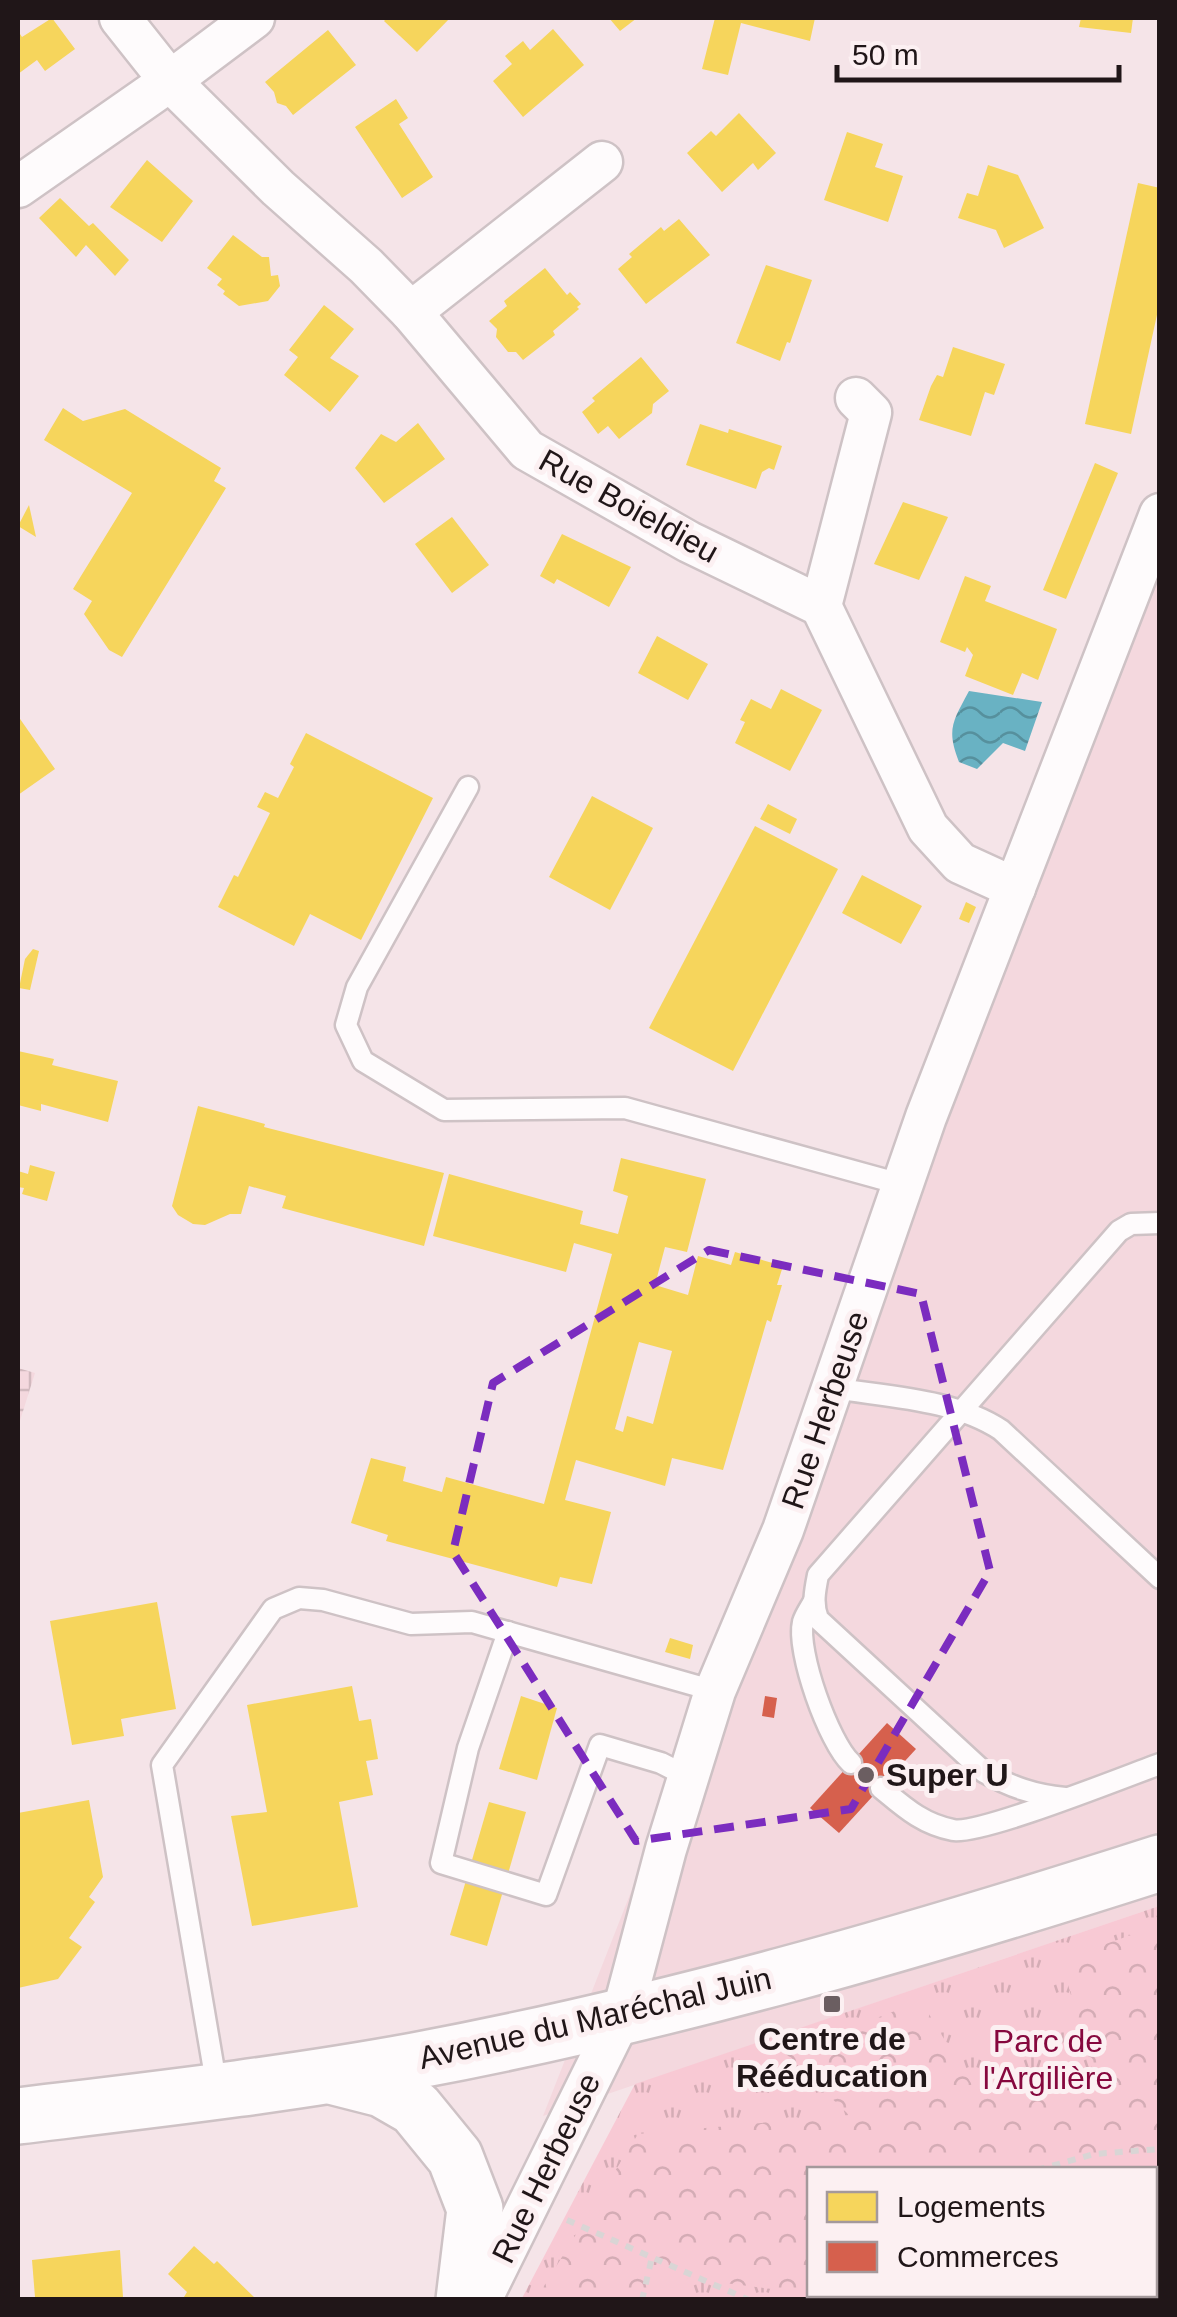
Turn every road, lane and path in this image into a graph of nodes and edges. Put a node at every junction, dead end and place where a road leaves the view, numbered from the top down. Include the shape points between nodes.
1 (120, 18) edge
2 (254, 18) edge
3 (170, 81) junction
4 (602, 162) dead end
5 (18, 187) edge
6 (411, 312) junction
7 (856, 398) dead end
8 (1160, 514) edge
9 (821, 606) junction
10 (468, 787) dead end
11 (1014, 888) junction
12 (904, 1185) junction
13 (1160, 1223) edge
14 (833, 1388) junction
15 (961, 1412) junction
16 (1160, 1578) edge
17 (814, 1601) junction
18 (508, 1632) junction
19 (715, 1692) junction
20 (852, 1763) dead end
21 (1160, 1764) edge
22 (688, 1776) junction
23 (881, 1788) dead end
24 (1065, 1798) junction
25 (1160, 1863) edge
26 (622, 2014) junction
27 (328, 2076) junction
28 (217, 2090) junction
29 (18, 2116) edge
30 (1160, 2149) edge
31 (1048, 2167) edge
32 (567, 2220) dead end
33 (652, 2257) junction
34 (464, 2300) edge
35 (481, 2300) edge
36 (642, 2300) edge
37 (749, 2300) edge

1 - 3 street, Rue Boieldieu
2 - 3 street
3 - 5 street
3 - 6 street, Rue Boieldieu
4 - 6 street
6 - 9 street, Rue Boieldieu via 527,450 688,542
7 - 9 street via 871,414
8 - 11 street, Rue Herbeuse
9 - 11 street via 928,828 960,863
10 - 12 lane via 357,986 346,1025 364,1060 444,1110 625,1108
11 - 12 street, Rue Herbeuse
12 - 14 street, Rue Herbeuse
13 - 15 lane via 1119,1231
14 - 15 lane
14 - 19 street, Rue Herbeuse
15 - 16 lane via 1001,1430
15 - 17 lane via 818,1575
17 - 20 lane via 802,1623 807,1664 831,1737
17 - 24 lane via 818,1618 984,1772 1036,1795
18 - 19 lane
18 - 22 lane via 468,1748 442,1863 546,1895 600,1745
18 - 28 lane via 472,1622 411,1624 298,1598 272,1609 162,1764
19 - 22 street, Rue Herbeuse
21 - 24 lane
22 - 26 street, Rue Herbeuse
23 - 24 lane via 919,1820 958,1832
25 - 26 street, Avenue du Maréchal Juin via 1004,1913
26 - 27 street, Avenue du Maréchal Juin
26 - 35 street, Rue Herbeuse
27 - 28 street, Avenue du Maréchal Juin
27 - 34 street via 382,2089 415,2108 455,2157 476,2209
28 - 29 street, Avenue du Maréchal Juin
30 - 31 path via 1094,2154
32 - 33 path
33 - 36 path
33 - 37 path

